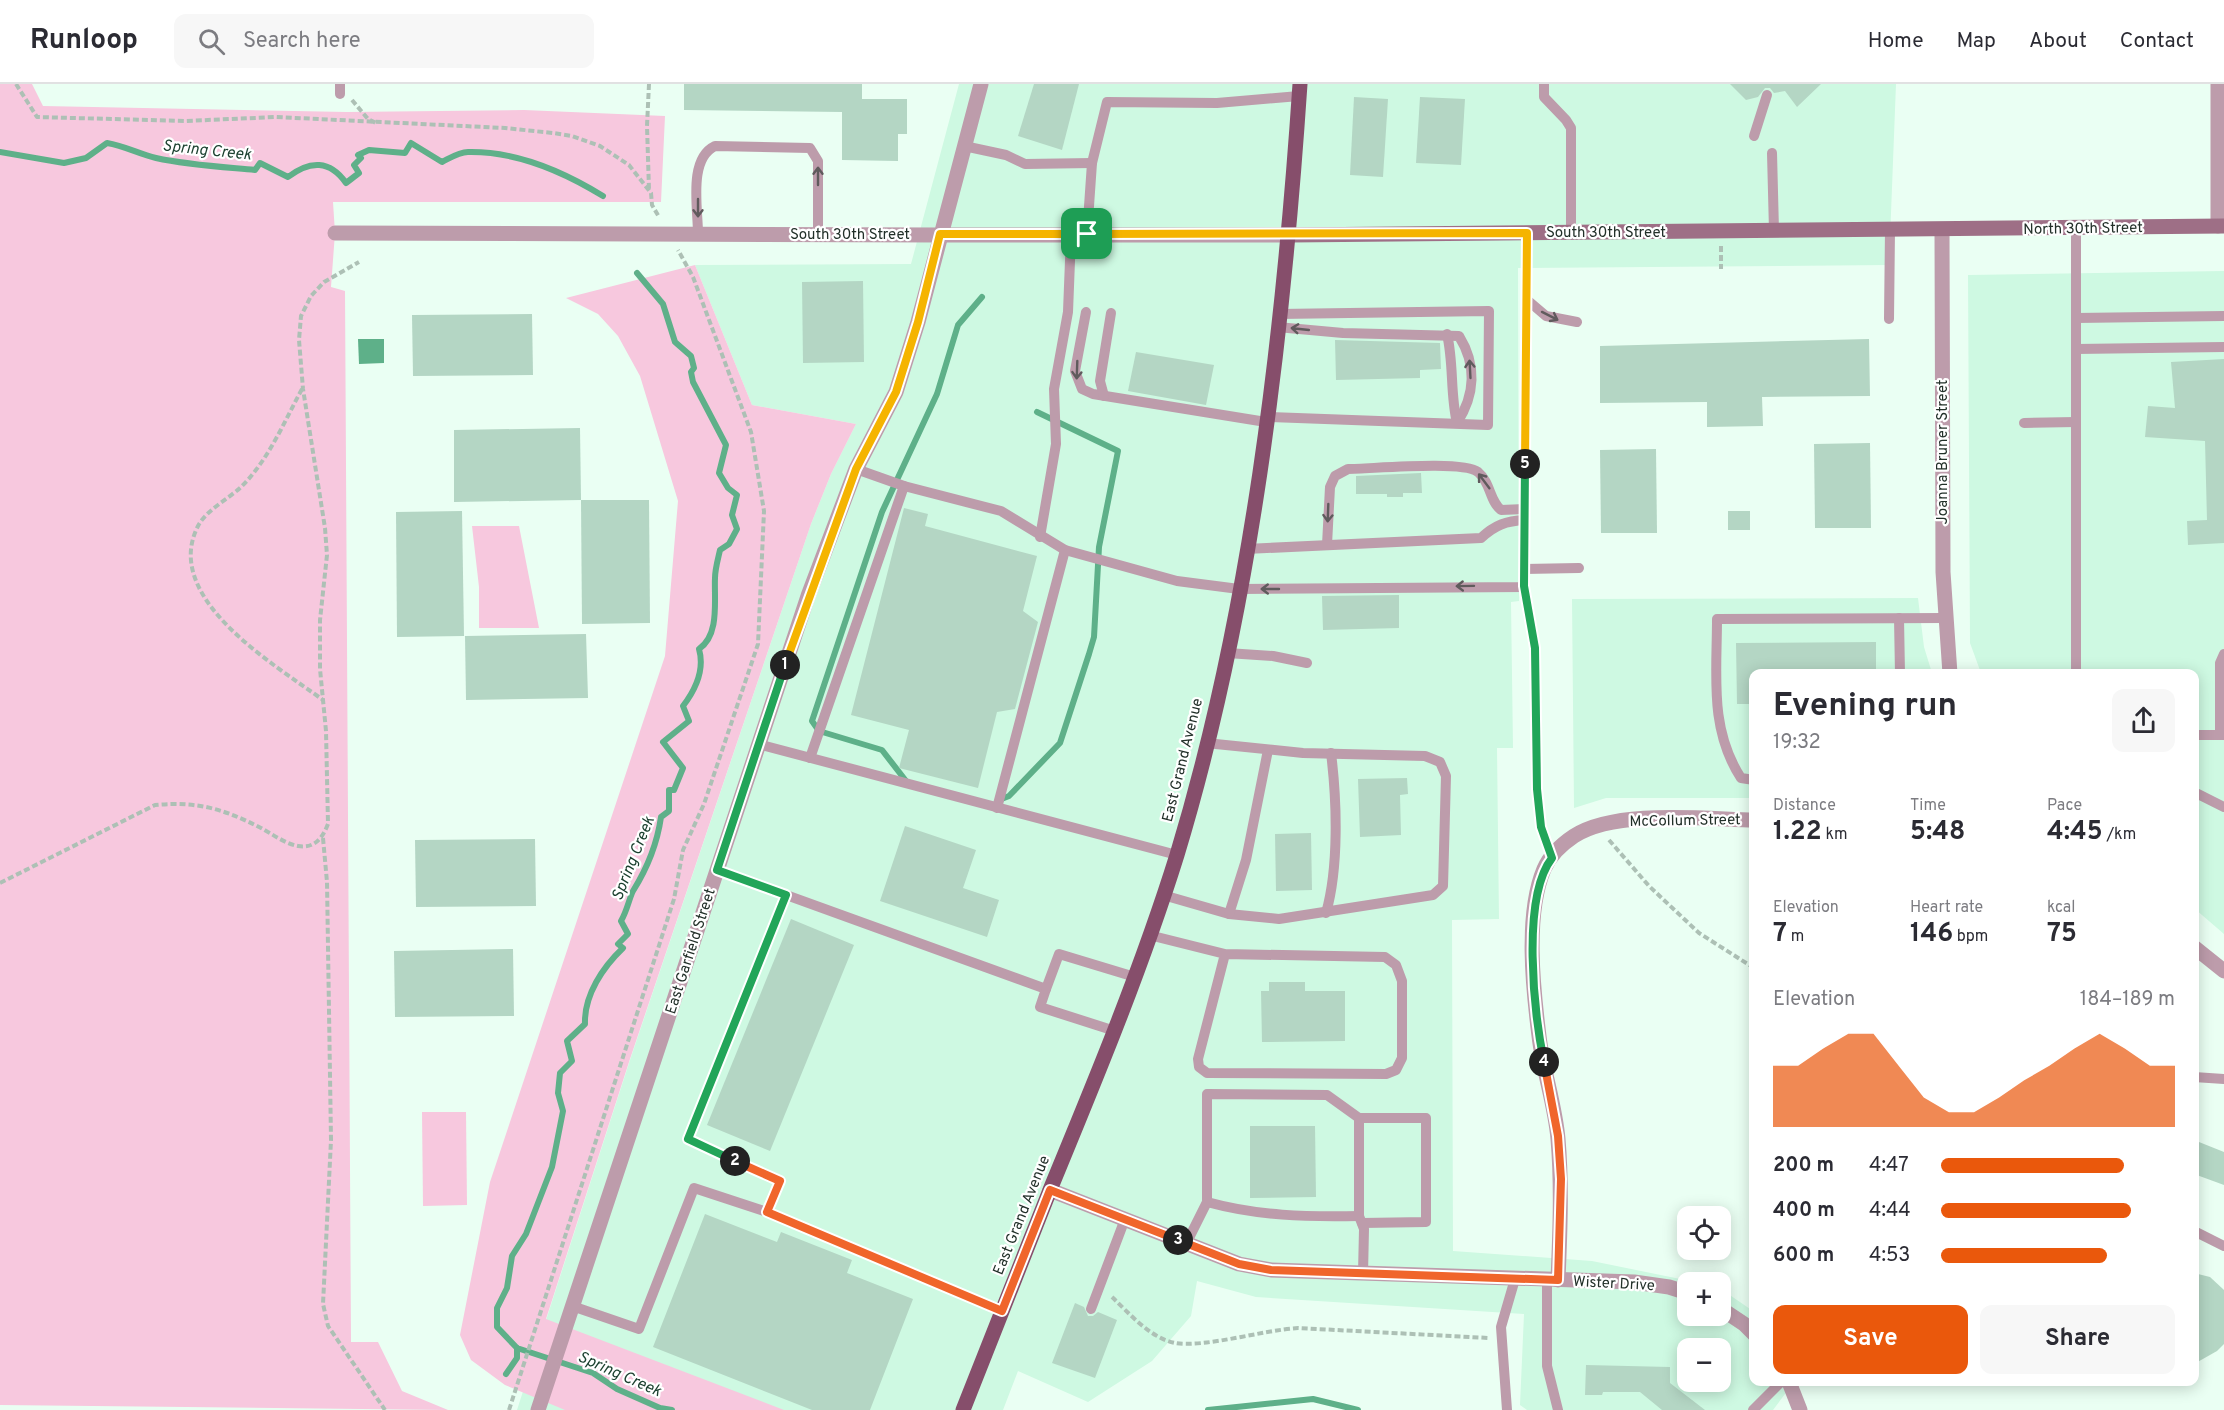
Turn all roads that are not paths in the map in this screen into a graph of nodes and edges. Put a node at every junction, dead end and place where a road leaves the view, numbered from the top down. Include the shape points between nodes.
1 (981, 84) edge
2 (1544, 84) edge
3 (2218, 84) edge
4 (1299, 90) edge
5 (1767, 95) dead end
6 (1754, 136) dead end
7 (964, 146) junction
8 (1772, 153) dead end
9 (1092, 163) junction
10 (2221, 226) edge
11 (2076, 228) junction
12 (1890, 230) junction
13 (1942, 230) junction
14 (1774, 231) junction
15 (335, 233) dead end
16 (1527, 233) junction
17 (1570, 233) junction
18 (698, 234) junction
19 (818, 234) junction
20 (940, 234) junction
21 (1079, 234) junction
22 (1290, 234) junction
23 (1526, 299) junction
24 (1086, 312) dead end
25 (1111, 313) dead end
26 (2224, 316) edge
27 (2076, 318) junction
28 (1278, 320) junction
29 (1889, 320) dead end
30 (1577, 322) dead end
31 (1447, 334) junction
32 (2224, 348) edge
33 (2076, 349) junction
34 (1104, 396) junction
35 (1267, 419) junction
36 (2076, 422) junction
37 (1457, 423) junction
38 (2024, 423) dead end
39 (856, 469) junction
40 (904, 486) junction
41 (1496, 506) junction
42 (1524, 514) junction
43 (1490, 529) junction
44 (1040, 537) junction
45 (1327, 545) junction
46 (1246, 549) junction
47 (1065, 550) junction
48 (1579, 568) dead end
49 (1524, 569) junction
50 (1239, 589) junction
51 (1899, 618) junction
52 (1945, 618) junction
53 (1227, 653) junction
54 (2224, 654) edge
55 (1307, 663) dead end
56 (1900, 669) edge
57 (1950, 669) edge
58 (2076, 669) edge
59 (2199, 735) edge
60 (2222, 735) edge
61 (1206, 743) junction
62 (759, 744) junction
63 (1268, 750) junction
64 (1331, 753) junction
65 (810, 758) junction
66 (1749, 779) edge
67 (2199, 794) edge
68 (2224, 807) edge
69 (997, 808) junction
70 (1749, 820) edge
71 (1177, 855) junction
72 (717, 870) junction
73 (786, 895) junction
74 (1163, 895) junction
75 (1326, 913) junction
76 (1229, 914) junction
77 (1149, 934) junction
78 (2199, 951) edge
79 (1225, 954) junction
80 (2224, 971) edge
81 (1135, 977) junction
82 (1046, 988) junction
83 (1115, 1031) junction
84 (2199, 1077) edge
85 (2224, 1079) edge
86 (1359, 1118) junction
87 (1050, 1190) junction
88 (1207, 1202) junction
89 (767, 1212) junction
90 (1125, 1219) junction
91 (1361, 1219) junction
92 (2199, 1234) edge
93 (1186, 1244) junction
94 (2224, 1246) edge
95 (1362, 1274) junction
96 (1515, 1279) junction
97 (1553, 1280) junction
98 (1677, 1290) edge
99 (572, 1306) junction
100 (1091, 1309) dead end
101 (1002, 1311) junction
102 (1731, 1315) edge
103 (1749, 1329) edge
104 (1778, 1386) edge
105 (1791, 1386) edge
106 (539, 1405) edge
107 (963, 1410) edge
108 (1507, 1410) edge
109 (1558, 1410) edge
110 (1753, 1410) edge
111 (1800, 1410) edge

1 - 7 street, East Garfield Street
2 - 17 lane via 1544,97 1570,128
3 - 10 street
4 - 9 lane via 1217,103 1107,102
4 - 22 main road, East Grand Avenue
5 - 6 lane
7 - 9 lane via 1006,155 1025,164
7 - 20 street, East Garfield Street
8 - 14 lane
9 - 21 lane
10 - 11 main road, North 30th Street
11 - 13 main road, North 30th Street
11 - 27 lane
12 - 13 main road, South 30th Street
12 - 14 main road, South 30th Street
12 - 29 lane
13 - 52 street, Joanna Bruner Street
14 - 17 main road, South 30th Street
15 - 18 street, South 30th Street
16 - 17 main road, South 30th Street
16 - 22 main road, South 30th Street
16 - 23 lane
18 - 19 street, South 30th Street
19 -> 18 lane via 818,161 810,148 715,146 705,151 698,165
19 - 20 street, South 30th Street
20 - 21 street, South 30th Street
20 - 39 street, East Garfield Street via 896,392
21 - 22 street, South 30th Street
21 - 44 lane via 1054,389 1056,444
22 - 28 main road, East Grand Avenue
23 -> 30 lane via 1546,316
23 - 42 lane
24 -> 34 lane via 1075,371 1077,381 1082,389
25 - 34 lane via 1100,381
26 - 27 lane
27 - 33 lane
31 -> 28 lane via 1343,333
28 - 35 main road, East Grand Avenue
28 - 37 lane via 1489,311 1488,425
31 - 37 lane
37 -> 31 lane via 1469,405 1470,354 1459,336
32 - 33 lane
33 - 36 lane
34 - 35 lane
35 - 37 lane
35 - 46 main road, East Grand Avenue
36 - 38 lane
36 - 58 lane
39 - 40 lane
39 - 62 street, East Garfield Street via 808,596
40 - 44 lane via 1001,511
40 - 65 lane
41 - 42 lane
41 - 43 lane
41 -> 45 lane via 1489,482 1475,470 1446,466 1348,470 1335,476 1330,487
42 - 43 lane
42 - 49 lane
43 - 45 lane via 1482,538
44 - 47 lane
45 - 46 lane
46 - 50 main road, East Grand Avenue
47 - 50 lane via 1177,581
47 - 69 lane
48 - 49 lane
49 -> 50 lane via 1524,586
50 - 53 main road, East Grand Avenue
51 - 52 lane
51 - 56 lane
51 - 66 lane via 1718,619 1716,713 1728,757 1741,778
52 - 57 street, Joanna Bruner Street
53 - 55 lane
53 - 61 main road, East Grand Avenue
54 - 60 lane via 2220,663
59 - 60 lane
61 - 63 lane
61 - 71 main road, East Grand Avenue
62 - 65 lane
62 - 72 street, East Garfield Street
63 - 64 lane
63 - 76 lane via 1246,860
64 - 75 lane via 1332,892
64 - 75 lane via 1425,756 1440,762 1446,776 1443,886 1433,895
65 - 69 lane
67 - 68 lane
69 - 71 lane
70 - 97 street, McCollum Street via 1635,819 1597,826 1558,848 1545,867 1536,893 1534,929 1539,1037 1558,1136 1561,1179
71 - 74 main road, East Grand Avenue
72 - 73 lane
72 - 99 street, East Garfield Street
73 - 82 lane
73 - 89 lane via 688,1139 780,1181
74 - 76 lane
74 - 77 main road, East Grand Avenue
75 - 76 lane via 1279,919
77 - 79 lane
77 - 81 main road, East Grand Avenue
78 - 80 street
79 - 79 lane via 1385,957 1396,965 1402,981 1402,1059 1396,1070 1386,1074 1207,1073 1199,1067 1198,1059
81 - 82 lane via 1059,954
81 - 83 main road, East Grand Avenue
82 - 83 lane via 1041,1007
83 - 87 main road, East Grand Avenue
84 - 85 lane
86 - 88 lane via 1327,1095 1207,1094
86 - 91 lane
86 - 91 lane via 1426,1118 1426,1222
87 - 90 street, Wister Drive
87 - 101 main road, East Grand Avenue
88 - 91 lane via 1245,1212 1296,1218
88 - 93 lane
89 - 99 lane via 694,1188 639,1329
89 - 101 lane
90 - 93 street, Wister Drive
90 - 100 lane
91 - 95 lane
92 - 94 lane
93 - 95 street, Wister Drive via 1239,1264 1271,1270
95 - 96 street, Wister Drive
96 - 97 street, Wister Drive
96 - 108 lane via 1501,1327
97 - 98 street, Wister Drive via 1634,1282
97 - 109 lane via 1547,1366
99 - 106 street, East Garfield Street
101 - 107 main road, East Grand Avenue
102 - 103 street
104 - 110 lane
105 - 111 street

